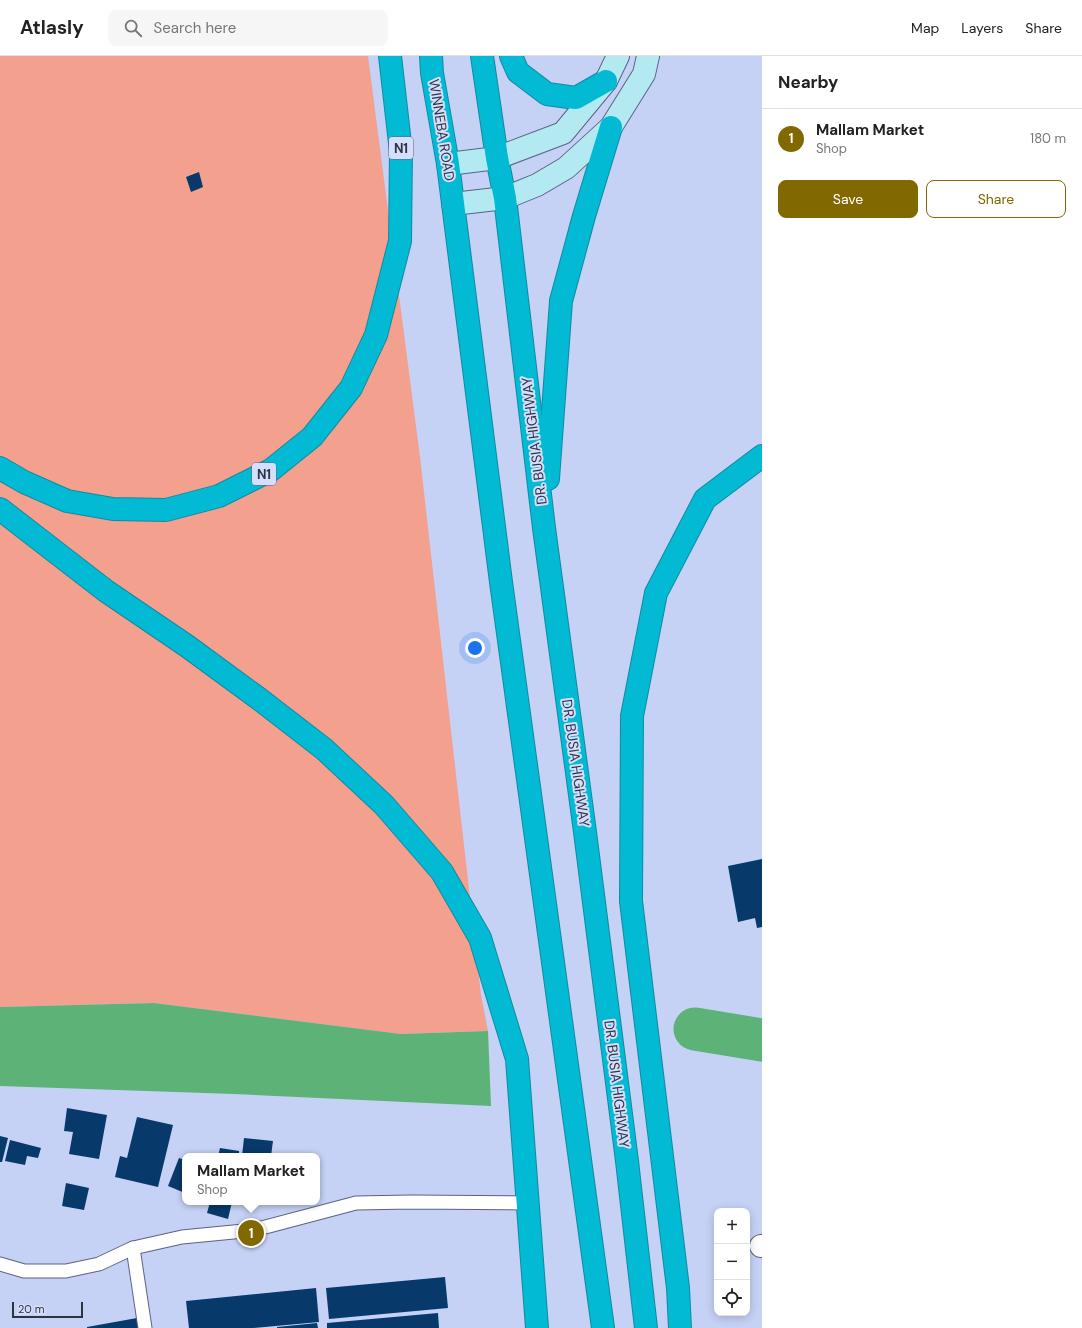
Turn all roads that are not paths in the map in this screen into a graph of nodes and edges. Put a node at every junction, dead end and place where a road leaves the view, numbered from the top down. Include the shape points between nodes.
1 (390, 56) edge
2 (431, 56) edge
3 (482, 56) edge
4 (511, 56) edge
5 (618, 56) edge
6 (648, 56) edge
7 (606, 80) junction
8 (611, 128) junction
9 (497, 158) junction
10 (448, 164) junction
11 (505, 198) junction
12 (453, 204) junction
13 (762, 456) edge
14 (0, 468) edge
15 (0, 509) edge
16 (544, 528) junction
17 (528, 1203) junction
18 (133, 1248) junction
19 (0, 1264) edge
20 (145, 1328) edge
21 (537, 1328) edge
22 (603, 1328) edge
23 (646, 1328) edge
24 (680, 1328) edge

1 - 14 highway, N1 via 401,152 400,241 376,335 351,388 312,437 271,470 219,496 166,510 113,509 67,501
2 - 10 highway, WINNEBA ROAD
3 - 9 highway
4 - 7 highway via 518,72 547,94 576,98
5 - 7 street
6 - 8 street via 644,74
7 - 9 street via 563,133
8 - 11 street via 566,168 537,185
8 - 16 highway via 562,301
9 - 10 street
9 - 11 highway
10 - 12 highway, WINNEBA ROAD
11 - 12 street
11 - 16 highway, DR. BUSIA HIGHWAY
12 - 22 highway via 501,582
13 - 24 highway via 705,499 656,593 632,716 631,901 678,1288
15 - 17 highway via 106,591 187,646 324,750 384,805 442,872 480,938 517,1059
16 - 23 highway, DR. BUSIA HIGHWAY via 590,863
17 - 18 lane via 356,1203 254,1230 182,1237
17 - 21 highway
18 - 19 lane via 99,1264 66,1271 24,1271
18 - 20 lane

